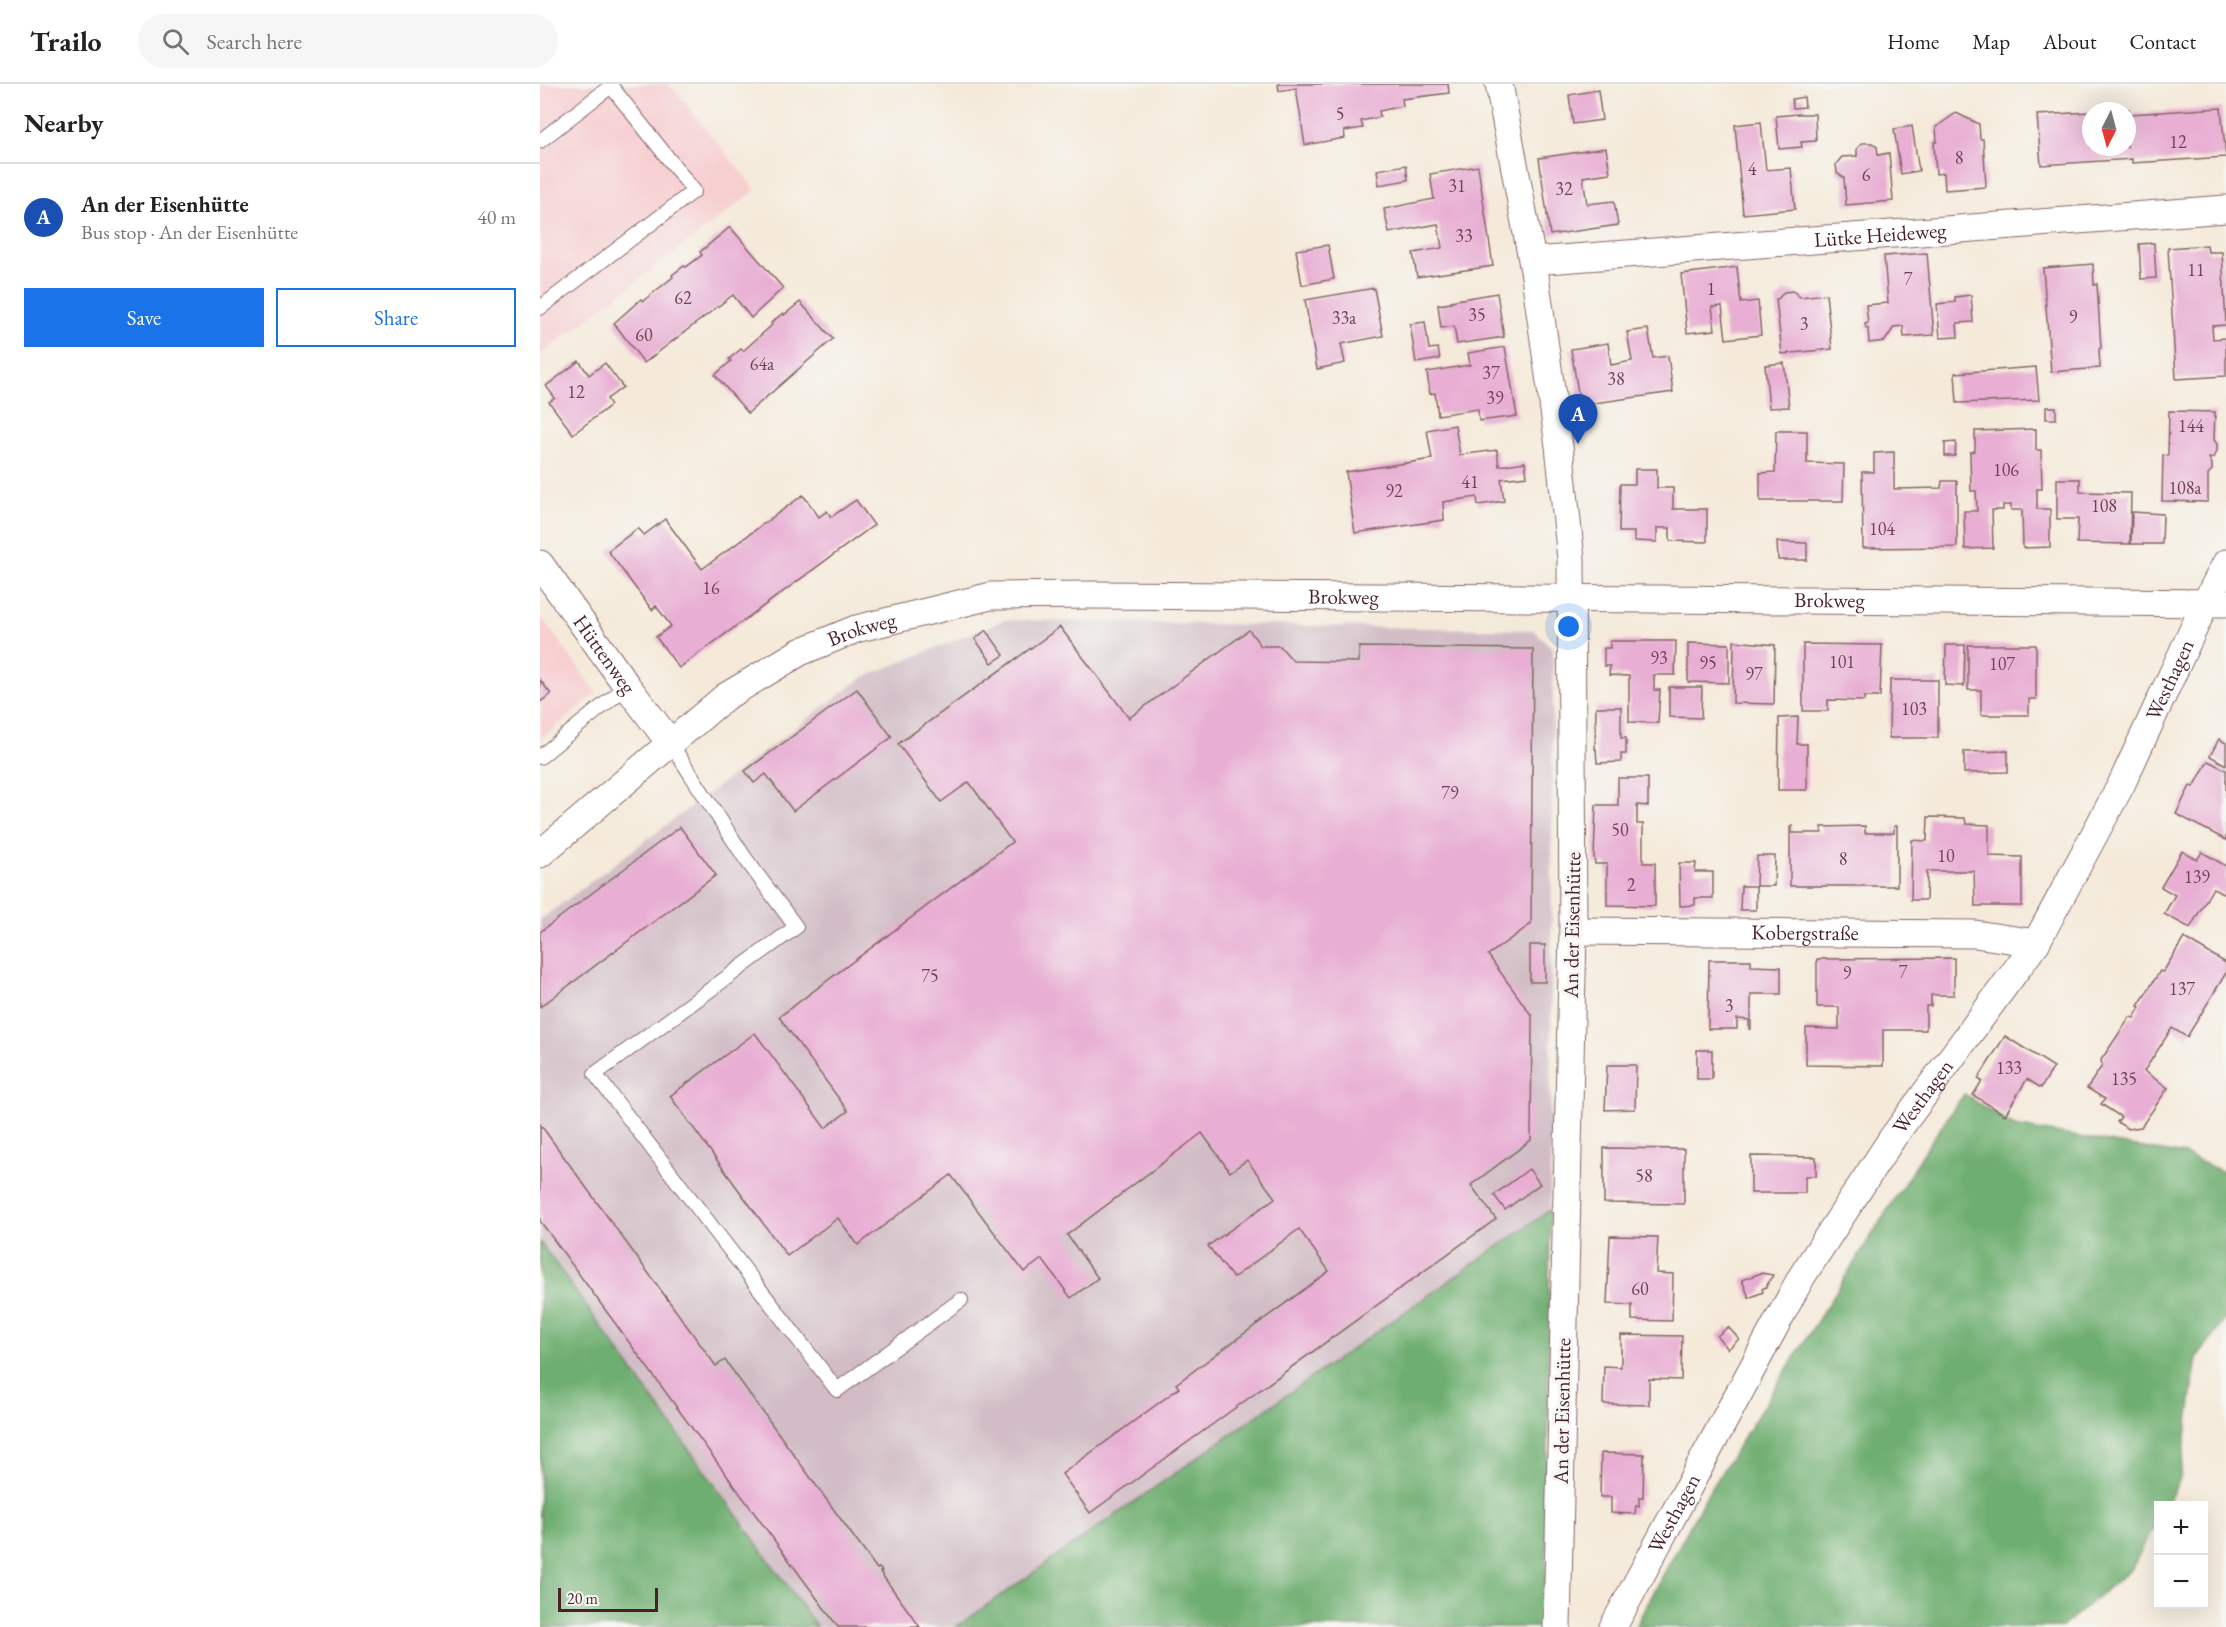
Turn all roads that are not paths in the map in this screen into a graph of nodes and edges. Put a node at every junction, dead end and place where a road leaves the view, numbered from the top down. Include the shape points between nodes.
1 (1499, 84) edge
2 (540, 141) edge
3 (2226, 209) edge
4 (1533, 261) junction
5 (540, 308) edge
6 (2226, 563) edge
7 (540, 564) edge
8 (1572, 597) junction
9 (2215, 603) edge
10 (627, 686) junction
11 (671, 744) junction
12 (540, 757) edge
13 (540, 854) edge
14 (1573, 931) junction
15 (2036, 943) junction
16 (962, 1300) dead end
17 (1557, 1627) edge
18 (1613, 1627) edge

1 - 4 street, An der Eisenhütte
2 - 5 lane via 611,86 694,190
3 - 4 street, Lütke Heideweg
4 - 8 street, An der Eisenhütte via 1559,446
6 - 9 street, Westhagen
7 - 10 street, Hüttenweg
8 - 9 street, Brokweg
8 - 11 street, Brokweg via 991,596 856,629 800,652 725,697
8 - 14 street, An der Eisenhütte
9 - 15 street, Westhagen
10 - 11 street, Hüttenweg
10 - 12 lane
11 - 13 street, Brokweg
11 - 16 lane via 745,858 796,927 595,1074 837,1390
14 - 15 street, Kobergstraße via 1975,934
14 - 17 street, An der Eisenhütte
15 - 18 street, Westhagen via 1893,1137 1802,1276

